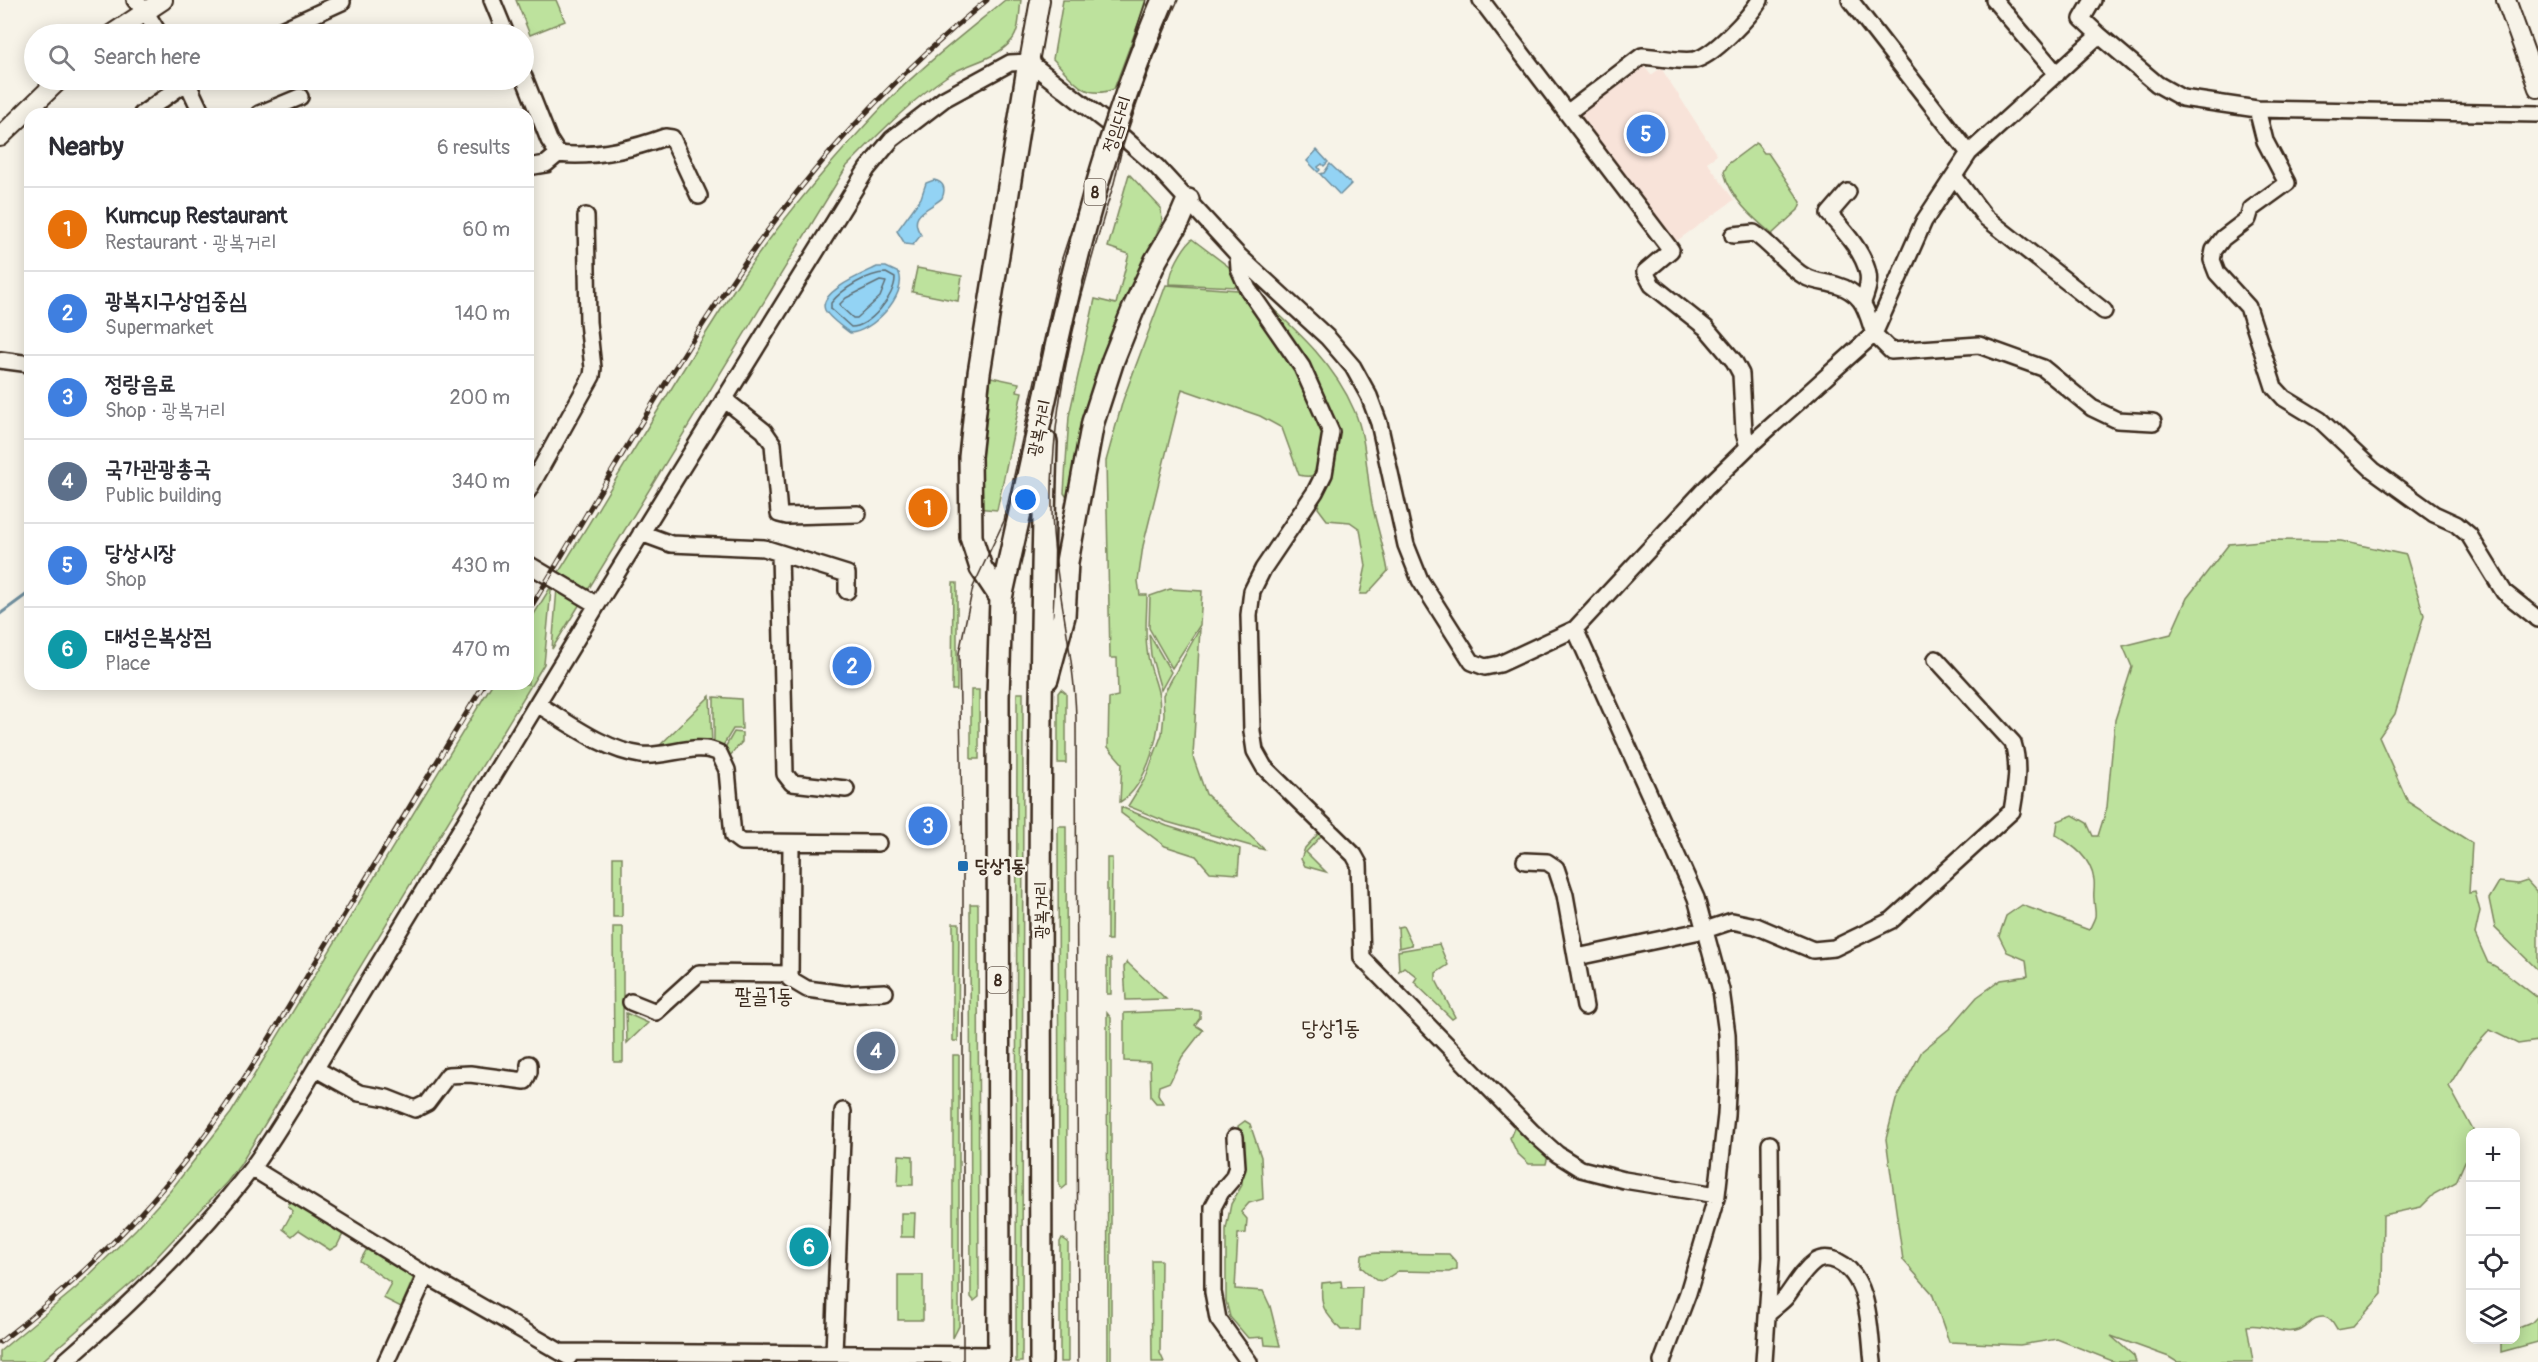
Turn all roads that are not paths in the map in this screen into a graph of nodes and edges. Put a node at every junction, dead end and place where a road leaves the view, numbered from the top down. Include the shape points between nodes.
1 (163, 0) edge
2 (492, 0) edge
3 (1040, 0) edge
4 (1163, 0) edge
5 (1481, 0) edge
6 (1760, 0) edge
7 (1850, 0) edge
8 (1994, 0) edge
9 (2093, 0) edge
10 (2506, 0) edge
11 (342, 2) dead end
12 (140, 6) edge
13 (122, 24) edge
14 (152, 24) edge
15 (294, 24) edge
16 (502, 24) edge
17 (2099, 34) junction
18 (1029, 62) junction
19 (2057, 74) junction
20 (2538, 88) edge
21 (49, 90) edge
22 (175, 90) edge
23 (191, 90) edge
24 (529, 90) edge
25 (300, 97) dead end
26 (30, 108) edge
27 (150, 108) edge
28 (199, 108) edge
29 (273, 108) edge
30 (2257, 109) junction
31 (1567, 113) junction
32 (24, 114) edge
33 (2538, 114) edge
34 (0, 137) edge
35 (1969, 153) junction
36 (558, 154) junction
37 (534, 166) edge
38 (1954, 176) junction
39 (1848, 192) dead end
40 (699, 196) dead end
41 (1188, 200) junction
42 (585, 216) dead end
43 (1733, 235) dead end
44 (1238, 255) junction
45 (1863, 302) junction
46 (2104, 311) dead end
47 (1874, 334) junction
48 (0, 360) edge
49 (24, 363) edge
50 (1047, 390) junction
51 (724, 399) junction
52 (2153, 422) dead end
53 (1748, 447) junction
54 (534, 480) edge
55 (858, 514) dead end
56 (641, 533) junction
57 (780, 553) junction
58 (534, 568) edge
59 (847, 591) dead end
60 (1001, 598) junction
61 (597, 605) junction
62 (2538, 619) edge
63 (1575, 629) junction
64 (1936, 659) dead end
65 (1041, 697) junction
66 (537, 705) junction
67 (846, 789) dead end
68 (792, 843) junction
69 (878, 843) dead end
70 (1525, 861) dead end
71 (1706, 930) junction
72 (1577, 957) junction
73 (790, 974) junction
74 (885, 992) dead end
75 (631, 1002) dead end
76 (1585, 1006) dead end
77 (529, 1064) dead end
78 (316, 1069) junction
79 (843, 1111) dead end
80 (1235, 1137) dead end
81 (1770, 1144) dead end
82 (252, 1168) junction
83 (1717, 1195) junction
84 (426, 1275) junction
85 (1769, 1312) junction
86 (560, 1352) junction
87 (834, 1354) junction
88 (999, 1358) edge
89 (864, 1359) edge
90 (64, 1362) edge
91 (386, 1362) edge
92 (576, 1362) edge
93 (1041, 1362) edge
94 (1249, 1362) edge
95 (1662, 1362) edge
96 (1764, 1362) edge
97 (1874, 1362) edge

1 - 12 main road
2 - 16 street
3 - 18 main road
4 - 50 highway, 정임다리 / 8, bridge via 1122,105 1099,181 1073,271
5 - 31 street
6 - 31 street via 1708,55 1694,60 1642,56
7 - 35 street
8 - 19 street
9 - 17 street via 2082,19
10 - 20 main road
11 - 15 street
12 - 13 main road
12 - 14 street
17 - 19 street
17 - 30 street via 2157,84 2181,98
18 - 41 street via 1114,129
18 - 51 street via 1010,63 980,79 920,116 892,139 846,201
18 - 60 highway via 979,373 970,457 971,537 981,568
19 - 35 street
21 - 26 main road
22 - 27 street
23 - 28 street
24 - 36 street
25 - 29 street
30 - 33 street
30 - 62 street via 2265,141 2287,183 2251,209 2248,219 2223,238 2212,260 2217,273 2247,308 2274,387 2284,398 2320,420 2373,470 2434,514 2457,524 2469,536 2504,592
31 - 53 street via 1671,250 1645,272 1652,285 1706,328 1734,361 1741,374
32 - 34 main road
35 - 38 street
36 - 37 street via 546,164
36 - 40 street via 574,156 625,149 672,138
38 - 46 street via 1986,217
38 - 47 street via 1924,221
39 - 45 street via 1829,214 1846,234 1868,273 1869,285
41 - 44 street
41 - 65 highway via 1133,310 1094,422 1067,562 1065,616
42 - 54 street via 592,376
43 - 45 street via 1754,233 1802,275 1837,285
44 - 63 street via 1328,338 1353,367 1379,423 1413,563 1472,662 1485,667 1500,664
44 - 83 street via 1239,270 1248,289 1302,368 1331,432 1324,474 1252,591 1249,615 1255,751 1264,767 1359,864 1362,958 1532,1132 1581,1169
45 - 47 street
47 - 52 street via 1891,351 1979,345 2013,355 2043,368 2092,408 2117,420
47 - 53 street
48 - 49 street
50 - 60 highway, 광복거리 / 8
50 - 65 highway, 광복거리 / 8
51 - 55 street via 764,431 773,444 779,514
51 - 56 street
53 - 63 street
56 - 57 street via 671,544 764,548
56 - 61 street
57 - 59 street via 847,574
57 - 67 street via 784,774 792,783
58 - 61 street
60 - 88 highway, 광복거리 / 8
61 - 66 street
63 - 71 street via 1696,898
64 - 71 street via 2013,743 2018,759 2012,811 1892,920 1834,948 1813,950 1756,926 1732,921
65 - 93 highway, 광복거리 / 8
66 - 68 street via 619,750 642,755 705,749 719,753 727,770 733,836 741,842
66 - 78 street
68 - 69 street
68 - 73 street
70 - 72 street via 1547,862 1556,868
71 - 72 street
71 - 83 street via 1727,1034 1727,1104
72 - 76 street
73 - 74 street via 790,979 807,989 845,994
73 - 75 street via 699,973 656,1012
77 - 78 street via 525,1081 448,1075 427,1103 415,1109 387,1098 358,1093
78 - 82 street
79 - 87 street
80 - 94 street via 1235,1172 1213,1207 1213,1292 1218,1319
81 - 85 street
82 - 84 street
82 - 90 street via 141,1292
83 - 95 street
84 - 86 street
84 - 91 street
85 - 96 street
85 - 97 street via 1813,1263 1827,1258 1839,1262 1852,1272 1861,1287
86 - 87 street
86 - 92 street
87 - 89 street
88 - 89 street

